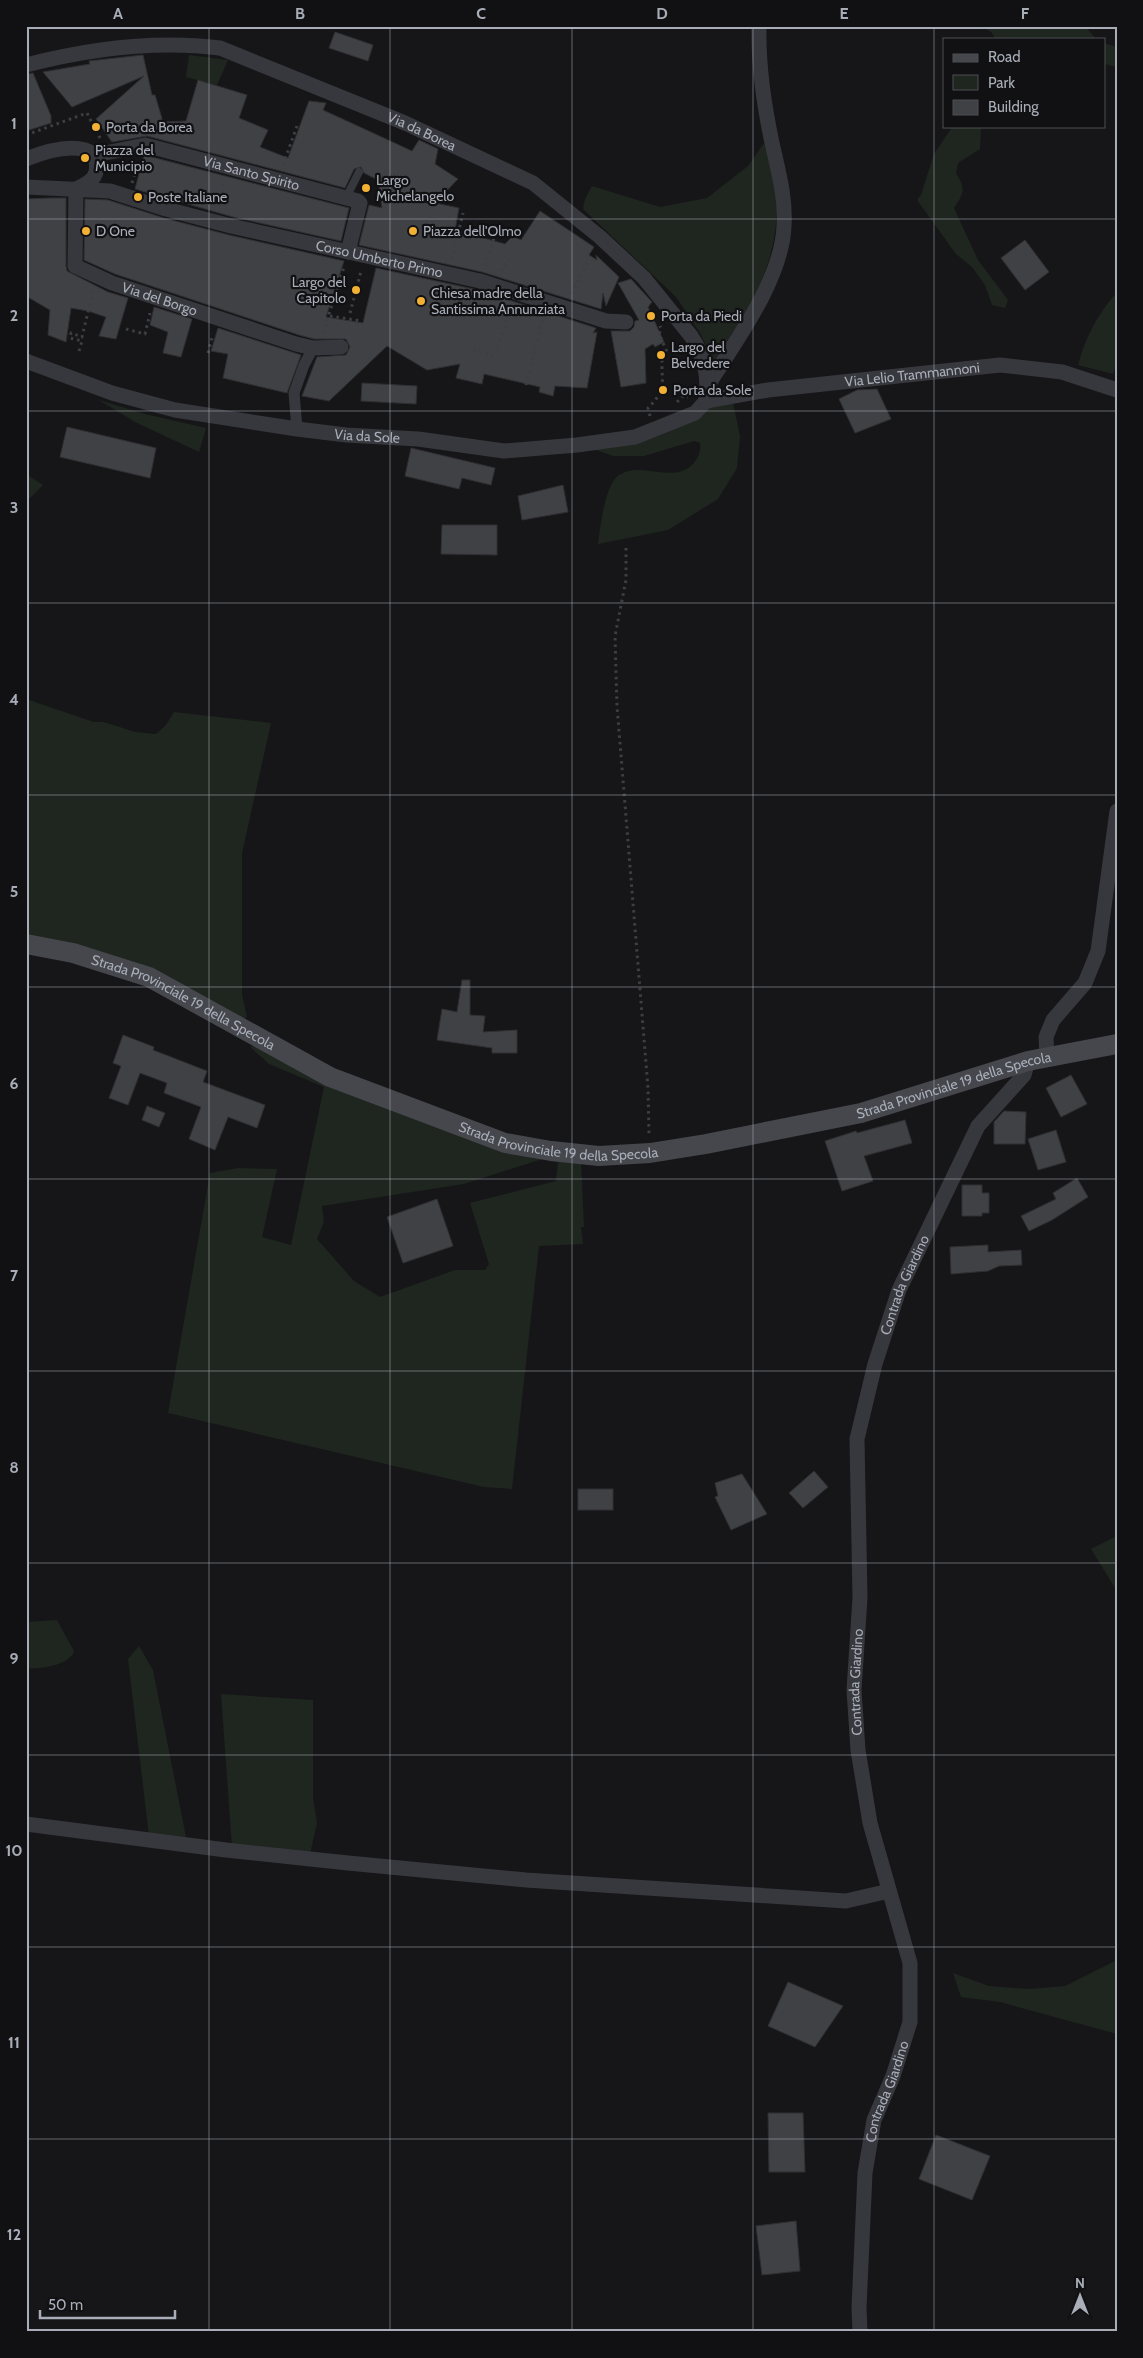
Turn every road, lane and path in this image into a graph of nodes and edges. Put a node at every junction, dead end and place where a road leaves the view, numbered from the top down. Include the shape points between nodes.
1 (759, 26) edge
2 (26, 65) edge
3 (92, 123) dead end
4 (297, 126) dead end
5 (26, 135) edge
6 (95, 155) junction
7 (26, 159) edge
8 (142, 164) dead end
9 (226, 166) junction
10 (358, 172) dead end
11 (278, 180) junction
12 (131, 184) dead end
13 (26, 187) edge
14 (76, 191) junction
15 (352, 199) junction
16 (463, 213) dead end
17 (216, 222) junction
18 (495, 235) dead end
19 (348, 252) junction
20 (365, 256) junction
21 (587, 263) dead end
22 (449, 274) junction
23 (97, 276) junction
24 (480, 281) junction
25 (516, 292) junction
26 (154, 297) junction
27 (547, 302) junction
28 (565, 308) junction
29 (350, 313) dead end
30 (362, 321) dead end
31 (658, 321) dead end
32 (626, 322) dead end
33 (126, 329) dead end
34 (342, 347) dead end
35 (313, 348) junction
36 (473, 349) dead end
37 (79, 352) dead end
38 (26, 361) edge
39 (526, 385) dead end
40 (708, 385) junction
41 (1117, 390) edge
42 (706, 401) junction
43 (671, 407) dead end
44 (657, 415) dead end
45 (297, 429) junction
46 (626, 548) dead end
47 (1117, 810) edge
48 (26, 944) edge
49 (1117, 1044) edge
50 (1037, 1059) junction
51 (650, 1153) junction
52 (26, 1824) edge
53 (889, 1891) junction
54 (860, 2332) edge

1 - 40 street via 765,108 784,205 784,228 778,259 762,296 737,343
2 - 40 street, Via da Borea via 140,47 191,44 220,48 405,123 533,184 600,237 644,278 691,336 708,375
3 - 5 path via 87,113
4 - 11 path
6 - 7 street via 79,147
6 - 9 street, Via Santo Spirito via 146,145
6 - 14 street via 93,180
8 - 12 path via 137,163
9 - 11 street, Via Santo Spirito
9 - 17 path
10 - 15 lane
11 - 15 street, Via Santo Spirito
13 - 14 street
14 - 17 street, Corso Umberto Primo via 110,191
14 - 23 street, Via del Borgo via 75,266
15 - 19 street via 360,203
16 - 22 path
17 - 19 street, Corso Umberto Primo
18 - 24 path
19 - 20 street, Corso Umberto Primo
19 - 30 path via 330,316
20 - 22 street, Corso Umberto Primo
20 - 29 path
21 - 28 path
22 - 24 street, Corso Umberto Primo
23 - 26 street, Via del Borgo
23 - 37 path via 82,337 71,333 70,338 82,341
24 - 25 street, Corso Umberto Primo
25 - 27 street, Corso Umberto Primo
25 - 36 path via 495,356
26 - 33 path via 145,334
26 - 35 street, Via del Borgo
27 - 28 street, Corso Umberto Primo
27 - 39 path
28 - 32 street, Corso Umberto Primo via 606,321
31 - 44 path via 662,329 659,334 667,352 662,357 663,390 658,400 648,408 650,416
34 - 35 street, Via del Borgo
35 - 45 street via 294,393
38 - 45 street, Via da Sole via 112,393 175,410
40 - 42 street, Via da Borea
41 - 42 street, Via Lelio Trammannoni via 1062,372 1000,365 768,390
42 - 43 path via 683,396
42 - 45 street, Via da Sole via 695,413 635,437 504,451 418,439
46 - 51 path via 626,580 615,636
47 - 50 street via 1098,951 1086,983 1053,1020
48 - 51 main road, Strada Provinciale 19 della Specola via 73,953 149,977 330,1077 505,1143 599,1156
49 - 50 main road, Strada Provinciale 19 della Specola
50 - 51 main road, Strada Provinciale 19 della Specola via 861,1113
50 - 53 street, Contrada Giardino via 978,1126 898,1290 875,1364 857,1439 860,1598 854,1690 858,1750 870,1823
52 - 53 street via 226,1850 526,1880 846,1901
53 - 54 street, Contrada Giardino via 910,1963 910,2022 893,2076 874,2120 865,2173

